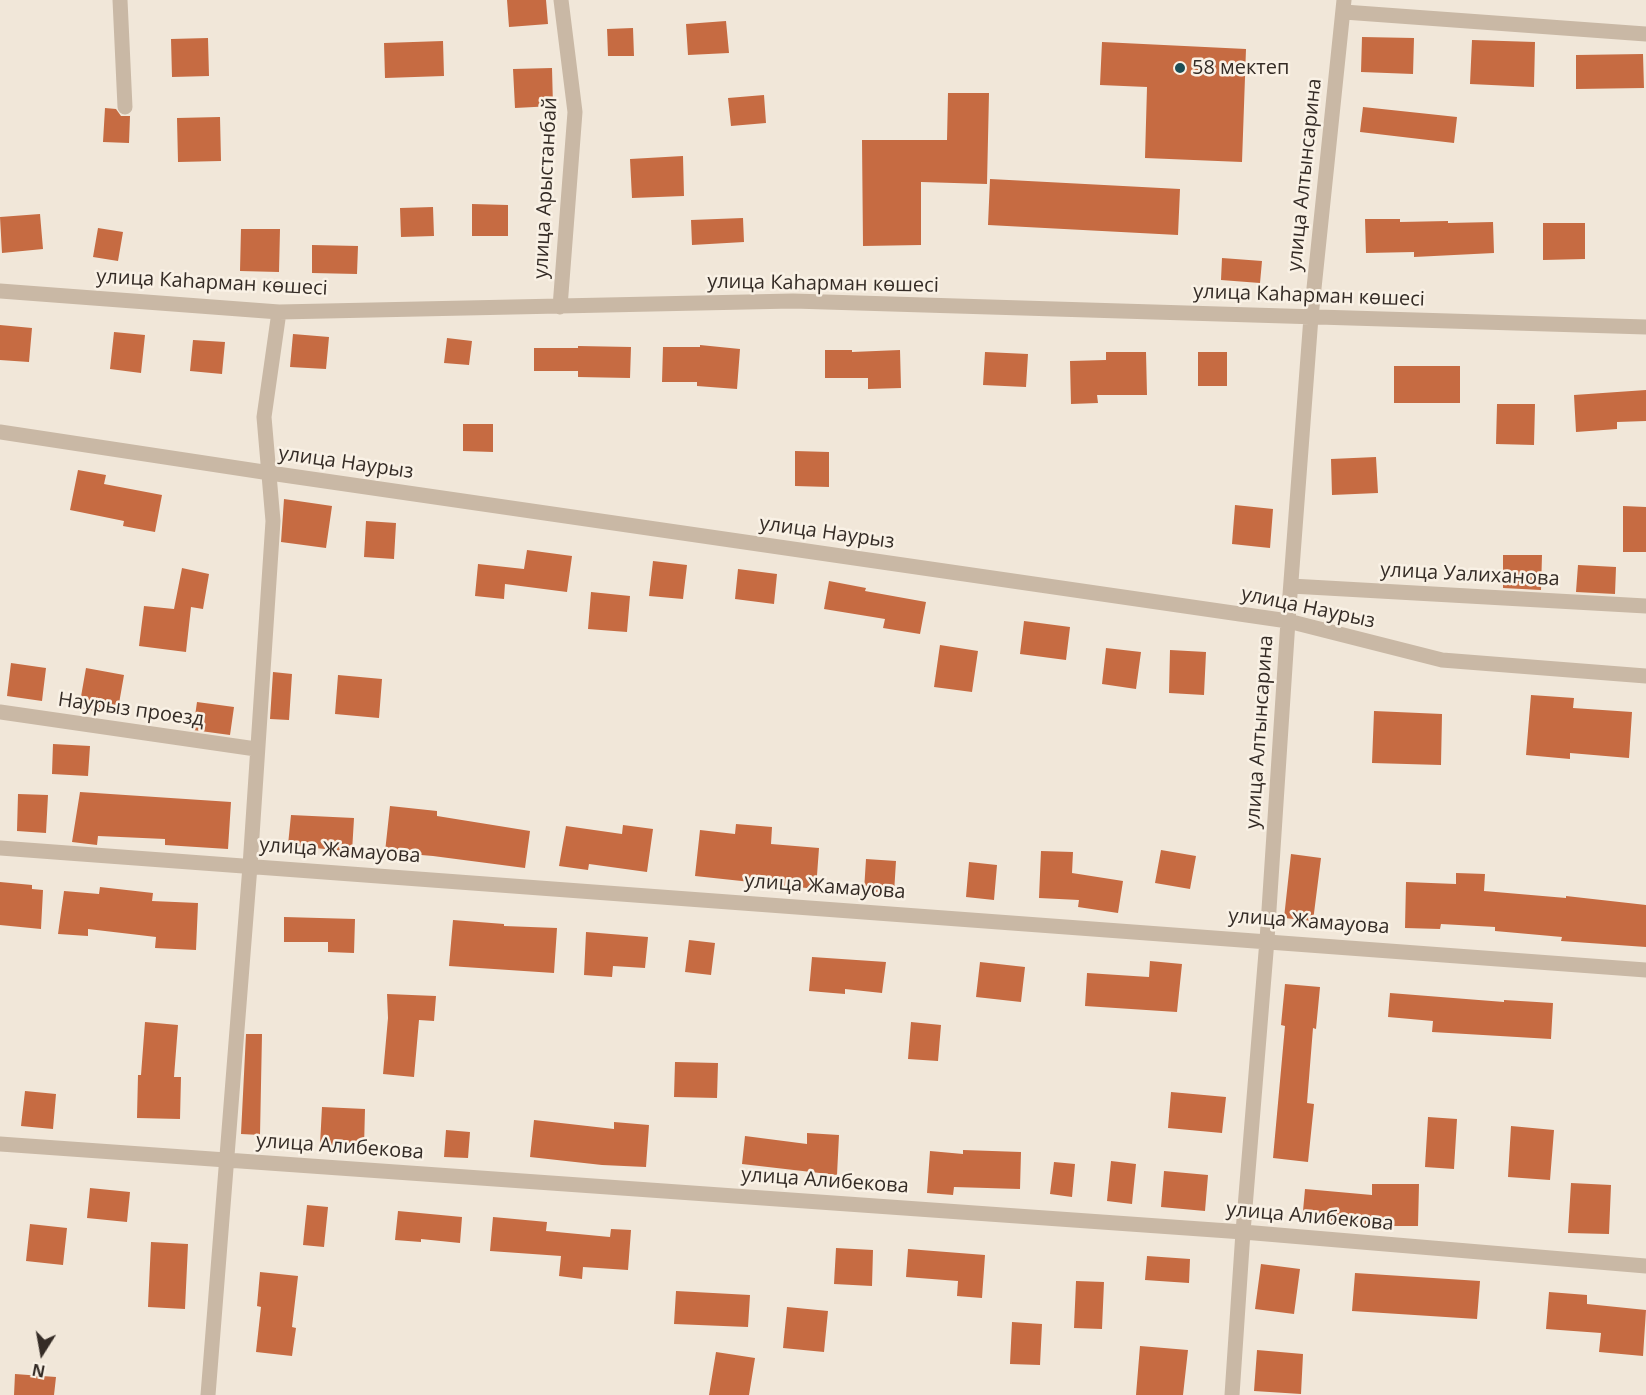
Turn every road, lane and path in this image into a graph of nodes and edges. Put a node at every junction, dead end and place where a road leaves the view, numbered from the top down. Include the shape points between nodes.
1 (120, 0) edge
2 (561, 0) edge
3 (1344, 6) edge
4 (1646, 34) edge
5 (125, 107) dead end
6 (0, 291) edge
7 (560, 307) junction
8 (279, 312) junction
9 (1311, 317) junction
10 (1646, 327) edge
11 (0, 432) edge
12 (270, 473) junction
13 (1291, 586) junction
14 (1646, 606) edge
15 (1288, 621) junction
16 (1646, 676) edge
17 (0, 712) edge
18 (256, 749) junction
19 (0, 848) edge
20 (250, 866) junction
21 (1267, 940) junction
22 (1646, 970) edge
23 (0, 1144) edge
24 (226, 1160) junction
25 (1243, 1232) junction
26 (1646, 1266) edge
27 (208, 1395) edge
28 (1232, 1395) edge

1 - 5 street
2 - 7 street, улица Арыстанбай via 575,112
3 - 4 street
3 - 9 street, улица Алтынсарина
6 - 8 street, улица Каһарман көшесі
7 - 8 street, улица Каһарман көшесі
7 - 9 street, улица Каһарман көшесі via 793,301
8 - 12 street via 264,417
9 - 10 street, улица Каһарман көшесі
9 - 13 street, улица Алтынсарина
11 - 12 street, улица Наурыз
12 - 15 street, улица Наурыз
12 - 18 street via 273,521
13 - 14 street, улица Уалиханова
13 - 15 street, улица Алтынсарина
15 - 16 street, улица Наурыз via 1442,660
15 - 21 street, улица Алтынсарина
17 - 18 street, Наурыз проезд
18 - 20 street
19 - 20 street, улица Жамауова
20 - 21 street, улица Жамауова
20 - 24 street
21 - 22 street, улица Жамауова
21 - 25 street, улица Алтынсарина
23 - 24 street, улица Алибекова
24 - 25 street, улица Алибекова
24 - 27 street
25 - 26 street, улица Алибекова
25 - 28 street, улица Алтынсарина

